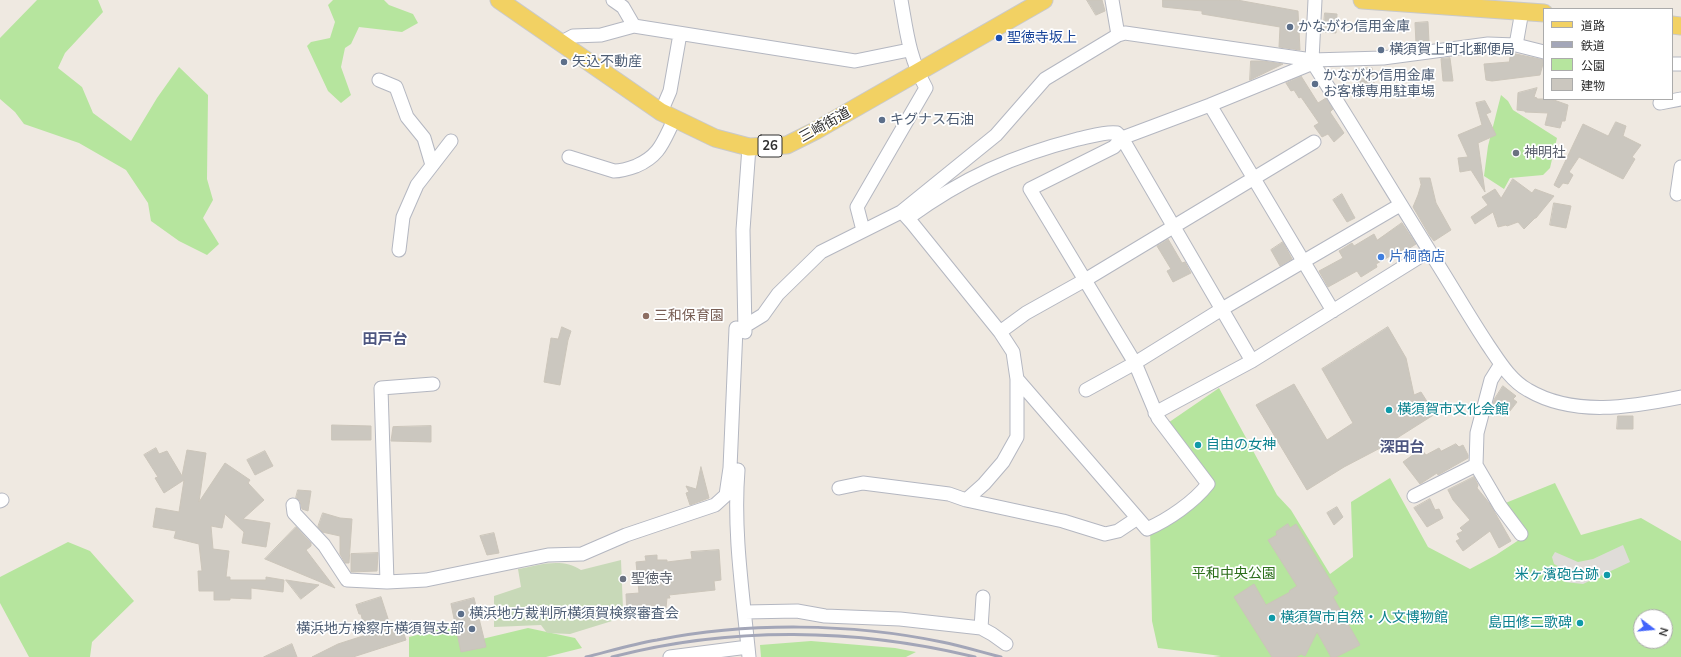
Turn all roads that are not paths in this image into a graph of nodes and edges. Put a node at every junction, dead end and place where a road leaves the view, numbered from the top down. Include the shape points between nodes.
1 (499, 0) edge
2 (613, 0) edge
3 (901, 0) edge
4 (1112, 0) edge
5 (1315, 0) edge
6 (1362, 0) edge
7 (1033, 3) edge
8 (1522, 11) junction
9 (1543, 13) edge
10 (634, 26) junction
11 (680, 34) junction
12 (1118, 35) junction
13 (560, 43) junction
14 (1516, 45) junction
15 (909, 50) junction
16 (1543, 52) edge
17 (1312, 61) junction
18 (917, 72) junction
19 (379, 80) dead end
20 (1681, 99) edge
21 (1660, 103) dead end
22 (1210, 105) junction
23 (668, 115) junction
24 (1122, 138) junction
25 (451, 141) dead end
26 (1314, 142) dead end
27 (749, 146) junction
28 (569, 157) dead end
29 (432, 165) junction
30 (1681, 166) edge
31 (1254, 178) junction
32 (1677, 194) dead end
33 (1400, 205) junction
34 (905, 215) junction
35 (1174, 227) junction
36 (863, 230) junction
37 (399, 250) dead end
38 (1429, 251) junction
39 (1304, 261) junction
40 (1085, 280) junction
41 (1222, 309) junction
42 (1333, 311) junction
43 (741, 327) junction
44 (1000, 332) junction
45 (1252, 361) junction
46 (1135, 363) junction
47 (1501, 364) junction
48 (1017, 380) junction
49 (433, 384) dead end
50 (1086, 390) dead end
51 (1681, 398) edge
52 (1155, 413) junction
53 (1476, 465) junction
54 (840, 488) dead end
55 (1414, 496) dead end
56 (966, 500) junction
57 (293, 505) dead end
58 (1136, 519) junction
59 (1521, 534) dead end
60 (387, 582) junction
61 (983, 597) dead end
62 (745, 612) junction
63 (981, 628) junction
64 (1006, 644) dead end
65 (749, 652) edge
66 (670, 657) edge

1 - 13 main road, 三崎街道 / 26
2 - 10 street via 623,7
3 - 15 street
4 - 12 street
5 - 17 street
6 - 8 main road
7 - 18 main road, 三崎街道 / 26
8 - 9 main road
8 - 14 street
10 - 11 street
10 - 13 street via 601,35 573,36
11 - 15 street via 855,61
11 - 23 street
12 - 17 street via 1125,33
12 - 34 street via 1045,79 996,135
13 - 23 main road, 三崎街道 / 26
14 - 16 street
14 - 17 street via 1488,44 1383,58
15 - 18 street
17 - 22 street
17 - 33 street
18 - 27 main road, 三崎街道 / 26 via 815,132 787,145
18 - 36 street via 926,88 857,207
19 - 29 street via 396,87 407,117 424,138
20 - 21 street
22 - 24 street
22 - 31 street
23 - 27 main road, 三崎街道 / 26 via 715,138
23 - 28 street via 656,154 646,161 622,171 614,171
24 - 34 street via 1117,133 1107,133 1023,155 974,176
24 - 35 street
24 - 40 street via 1114,147 1030,189
25 - 29 street
26 - 31 street
27 - 43 street via 743,230
29 - 37 street via 417,185 403,217
30 - 32 street
31 - 35 street
31 - 39 street
33 - 38 street
33 - 39 street
34 - 36 street
34 - 44 street
35 - 40 street
35 - 41 street
36 - 43 street via 821,252 778,294 763,315
38 - 42 street
38 - 47 street
39 - 41 street
39 - 42 street
40 - 44 street via 1026,313
40 - 46 street
41 - 45 street
41 - 46 street
42 - 45 street
43 - 60 street via 730,468 726,495 715,505 626,535 582,554 548,555 426,580
43 - 62 street via 736,495 737,541
44 - 48 street via 1013,352
45 - 52 street
46 - 50 street
46 - 52 street
47 - 51 street via 1526,389 1562,403 1592,407 1637,406
47 - 53 street via 1491,380 1477,433
48 - 56 street via 1017,438 1003,462
48 - 58 street
49 - 60 street via 381,388
52 - 58 street via 1208,484 1199,495 1159,524 1147,529
53 - 55 street
53 - 59 street via 1500,506
54 - 56 street via 863,483 949,494
56 - 58 street via 1063,521 1105,534 1118,531
57 - 60 street via 294,513 324,545 347,580
61 - 63 street
62 - 63 street via 797,611 825,616 900,619
62 - 65 street
63 - 64 street
65 - 66 street

